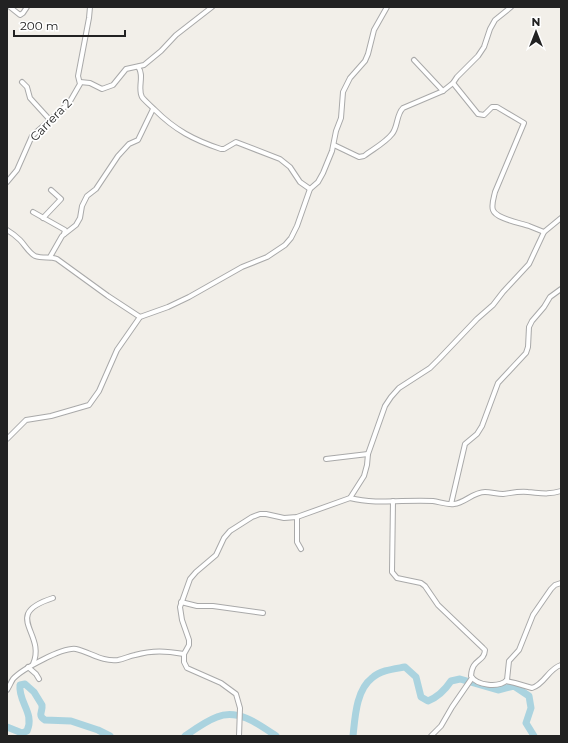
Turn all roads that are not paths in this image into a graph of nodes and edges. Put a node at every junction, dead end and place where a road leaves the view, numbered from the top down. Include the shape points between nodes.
1 (10, 7) edge
2 (27, 7) edge
3 (90, 7) edge
4 (212, 7) edge
5 (387, 7) edge
6 (511, 7) edge
7 (414, 60) dead end
8 (138, 67) junction
9 (22, 82) dead end
10 (80, 82) junction
11 (453, 83) junction
12 (443, 91) junction
13 (154, 109) junction
14 (50, 120) junction
15 (334, 146) junction
16 (7, 182) edge
17 (310, 189) junction
18 (51, 190) dead end
19 (33, 212) dead end
20 (43, 218) junction
21 (561, 218) edge
22 (7, 230) edge
23 (544, 232) junction
24 (64, 234) junction
25 (50, 257) junction
26 (561, 289) edge
27 (140, 317) junction
28 (7, 439) edge
29 (368, 454) junction
30 (326, 458) dead end
31 (561, 486) edge
32 (560, 492) edge
33 (350, 498) junction
34 (393, 501) junction
35 (451, 504) junction
36 (297, 517) junction
37 (301, 549) dead end
38 (561, 583) edge
39 (53, 598) dead end
40 (181, 602) junction
41 (263, 613) dead end
42 (184, 654) junction
43 (33, 664) junction
44 (561, 665) edge
45 (28, 667) junction
46 (39, 679) dead end
47 (471, 680) junction
48 (506, 681) junction
49 (7, 690) edge
50 (240, 736) edge
51 (431, 736) edge

1 - 2 street via 20,15
3 - 10 street, Carrera 2 via 78,76
4 - 8 street via 176,34 161,51
5 - 15 street via 374,30 365,61 350,78 343,92 341,118
6 - 11 street via 496,20 478,56
7 - 12 street
8 - 10 street via 126,69 113,85 102,89
8 - 13 street via 141,71 141,94
9 - 14 street via 30,98
10 - 14 street, Carrera 2 via 69,103
11 - 12 street
11 - 23 street via 481,116 492,107 497,107 524,123 496,192 493,210 504,218
12 - 15 street via 403,108 392,134 364,156 359,157
13 - 17 street via 183,133 198,141 224,149 236,142 280,159 290,167 300,182
13 - 24 street via 138,140 129,144 96,189 86,196 76,225
14 - 16 street, Carrera 2 via 32,136 17,170
15 - 17 street via 324,173
17 - 27 street via 297,226 285,245 267,257 242,267 168,307
18 - 20 street via 61,199
19 - 20 street
20 - 24 street via 65,230
21 - 23 street
22 - 25 street via 34,255
23 - 29 street via 529,264 493,305 476,318 440,359 399,388 391,397 385,406
24 - 25 street
25 - 27 street via 68,265
26 - 35 street via 550,297 532,321 526,353 498,383 482,426 465,444
27 - 28 street via 117,350 99,391 89,405 52,416 26,420
29 - 30 street
29 - 33 street via 364,476
31 - 32 street
32 - 35 street via 478,492 462,502
33 - 34 street
33 - 36 street
34 - 35 street via 433,501
34 - 47 street via 392,572 397,578 425,586 438,605 485,650 483,656 472,667
36 - 37 street via 297,542
36 - 40 street via 284,518 260,514 236,526 224,538 216,555 190,579
38 - 48 street via 551,589 533,615 519,650 509,660
39 - 43 street via 41,601 27,611 26,622 36,652
40 - 41 street
40 - 42 street via 180,611 190,640
42 - 43 street via 159,651 112,660 69,649
42 - 50 street via 187,668 221,683 236,694 240,708
43 - 45 street
44 - 48 street via 552,670 543,682 532,688
45 - 46 street
45 - 49 street via 13,679
47 - 48 street via 493,685
47 - 51 street via 441,726

